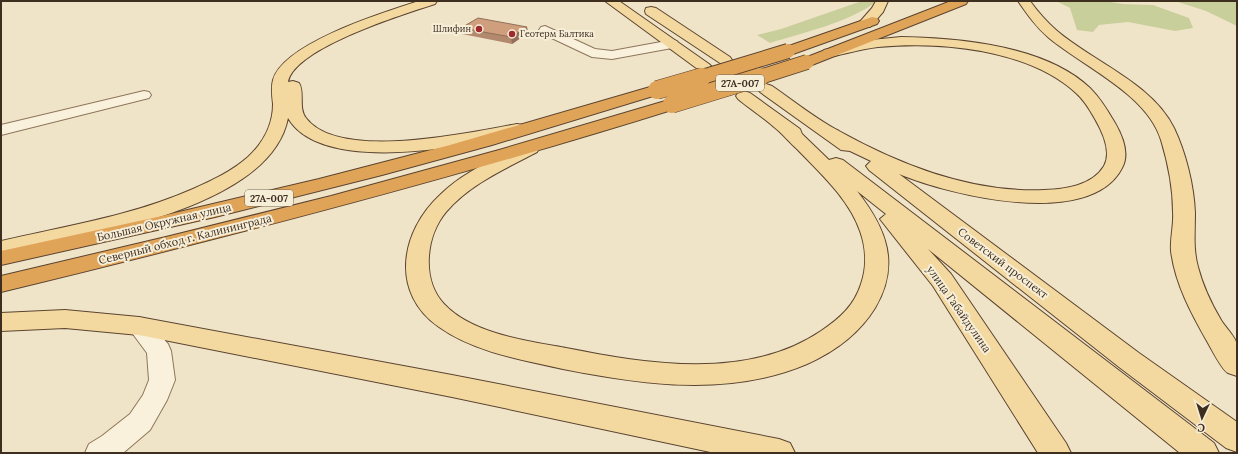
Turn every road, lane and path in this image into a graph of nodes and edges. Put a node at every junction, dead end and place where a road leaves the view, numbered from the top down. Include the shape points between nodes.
1 (431, 1) edge
2 (446, 1) edge
3 (611, 1) edge
4 (882, 1) edge
5 (962, 1) edge
6 (1024, 1) edge
7 (644, 3) edge
8 (890, 14) dead end
9 (865, 24) junction
10 (545, 30) dead end
11 (672, 44) junction
12 (830, 53) junction
13 (725, 60) dead end
14 (704, 67) dead end
15 (766, 89) dead end
16 (144, 95) dead end
17 (744, 96) dead end
18 (783, 125) junction
19 (1, 130) edge
20 (532, 137) junction
21 (837, 137) junction
22 (850, 175) junction
23 (1, 248) edge
24 (1, 258) edge
25 (1, 284) edge
26 (1, 322) edge
27 (139, 326) junction
28 (1237, 365) edge
29 (1237, 439) edge
30 (99, 453) edge
31 (779, 453) edge
32 (1055, 453) edge
33 (1203, 453) edge

1 - 23 main road via 343,34 298,58 282,76 280,117 274,136 263,152 232,177 192,198 155,212
2 - 20 main road via 336,42 308,58 300,65 292,92 296,116 300,123 318,135 372,147
3 - 11 main road
4 - 9 main road
5 - 12 highway
6 - 28 main road via 1040,22 1148,105 1168,132 1178,171 1184,212 1183,251 1189,275 1199,302 1222,345
7 - 13 main road
8 - 9 highway, 27А-007
9 - 20 highway, 27А-007, bridge via 788,51 656,90
10 - 11 lane via 592,53 612,55
11 - 14 main road
12 - 20 highway, 27А-007, bridge via 672,104
12 - 21 main road via 876,43 916,41 957,44 1030,60 1067,78 1090,98 1106,122 1114,142 1116,158 1107,177 1095,186 1056,196 1011,196 939,183 902,169
15 - 21 main road, Советский проспект
16 - 19 lane
17 - 18 main road
18 - 20 main road via 846,190 866,220 875,245 877,271 870,296 856,317 831,340 801,356 769,367 702,375 603,367 526,351 483,339 454,324 435,310 418,278 416,261 425,227 438,208 455,191
18 - 22 main road
20 - 24 highway, Большая Окружная улица / 27А-007 via 430,156 291,192
20 - 25 highway, Северный обход г. Калининграда / 27А-007 via 267,219
21 - 29 main road, Советский проспект via 1129,360
22 - 32 main road, улица Габайдулина via 894,222 942,280
22 - 33 main road
26 - 27 main road via 65,319
27 - 30 lane via 159,351 162,380 154,400 140,422
27 - 31 main road via 452,386

